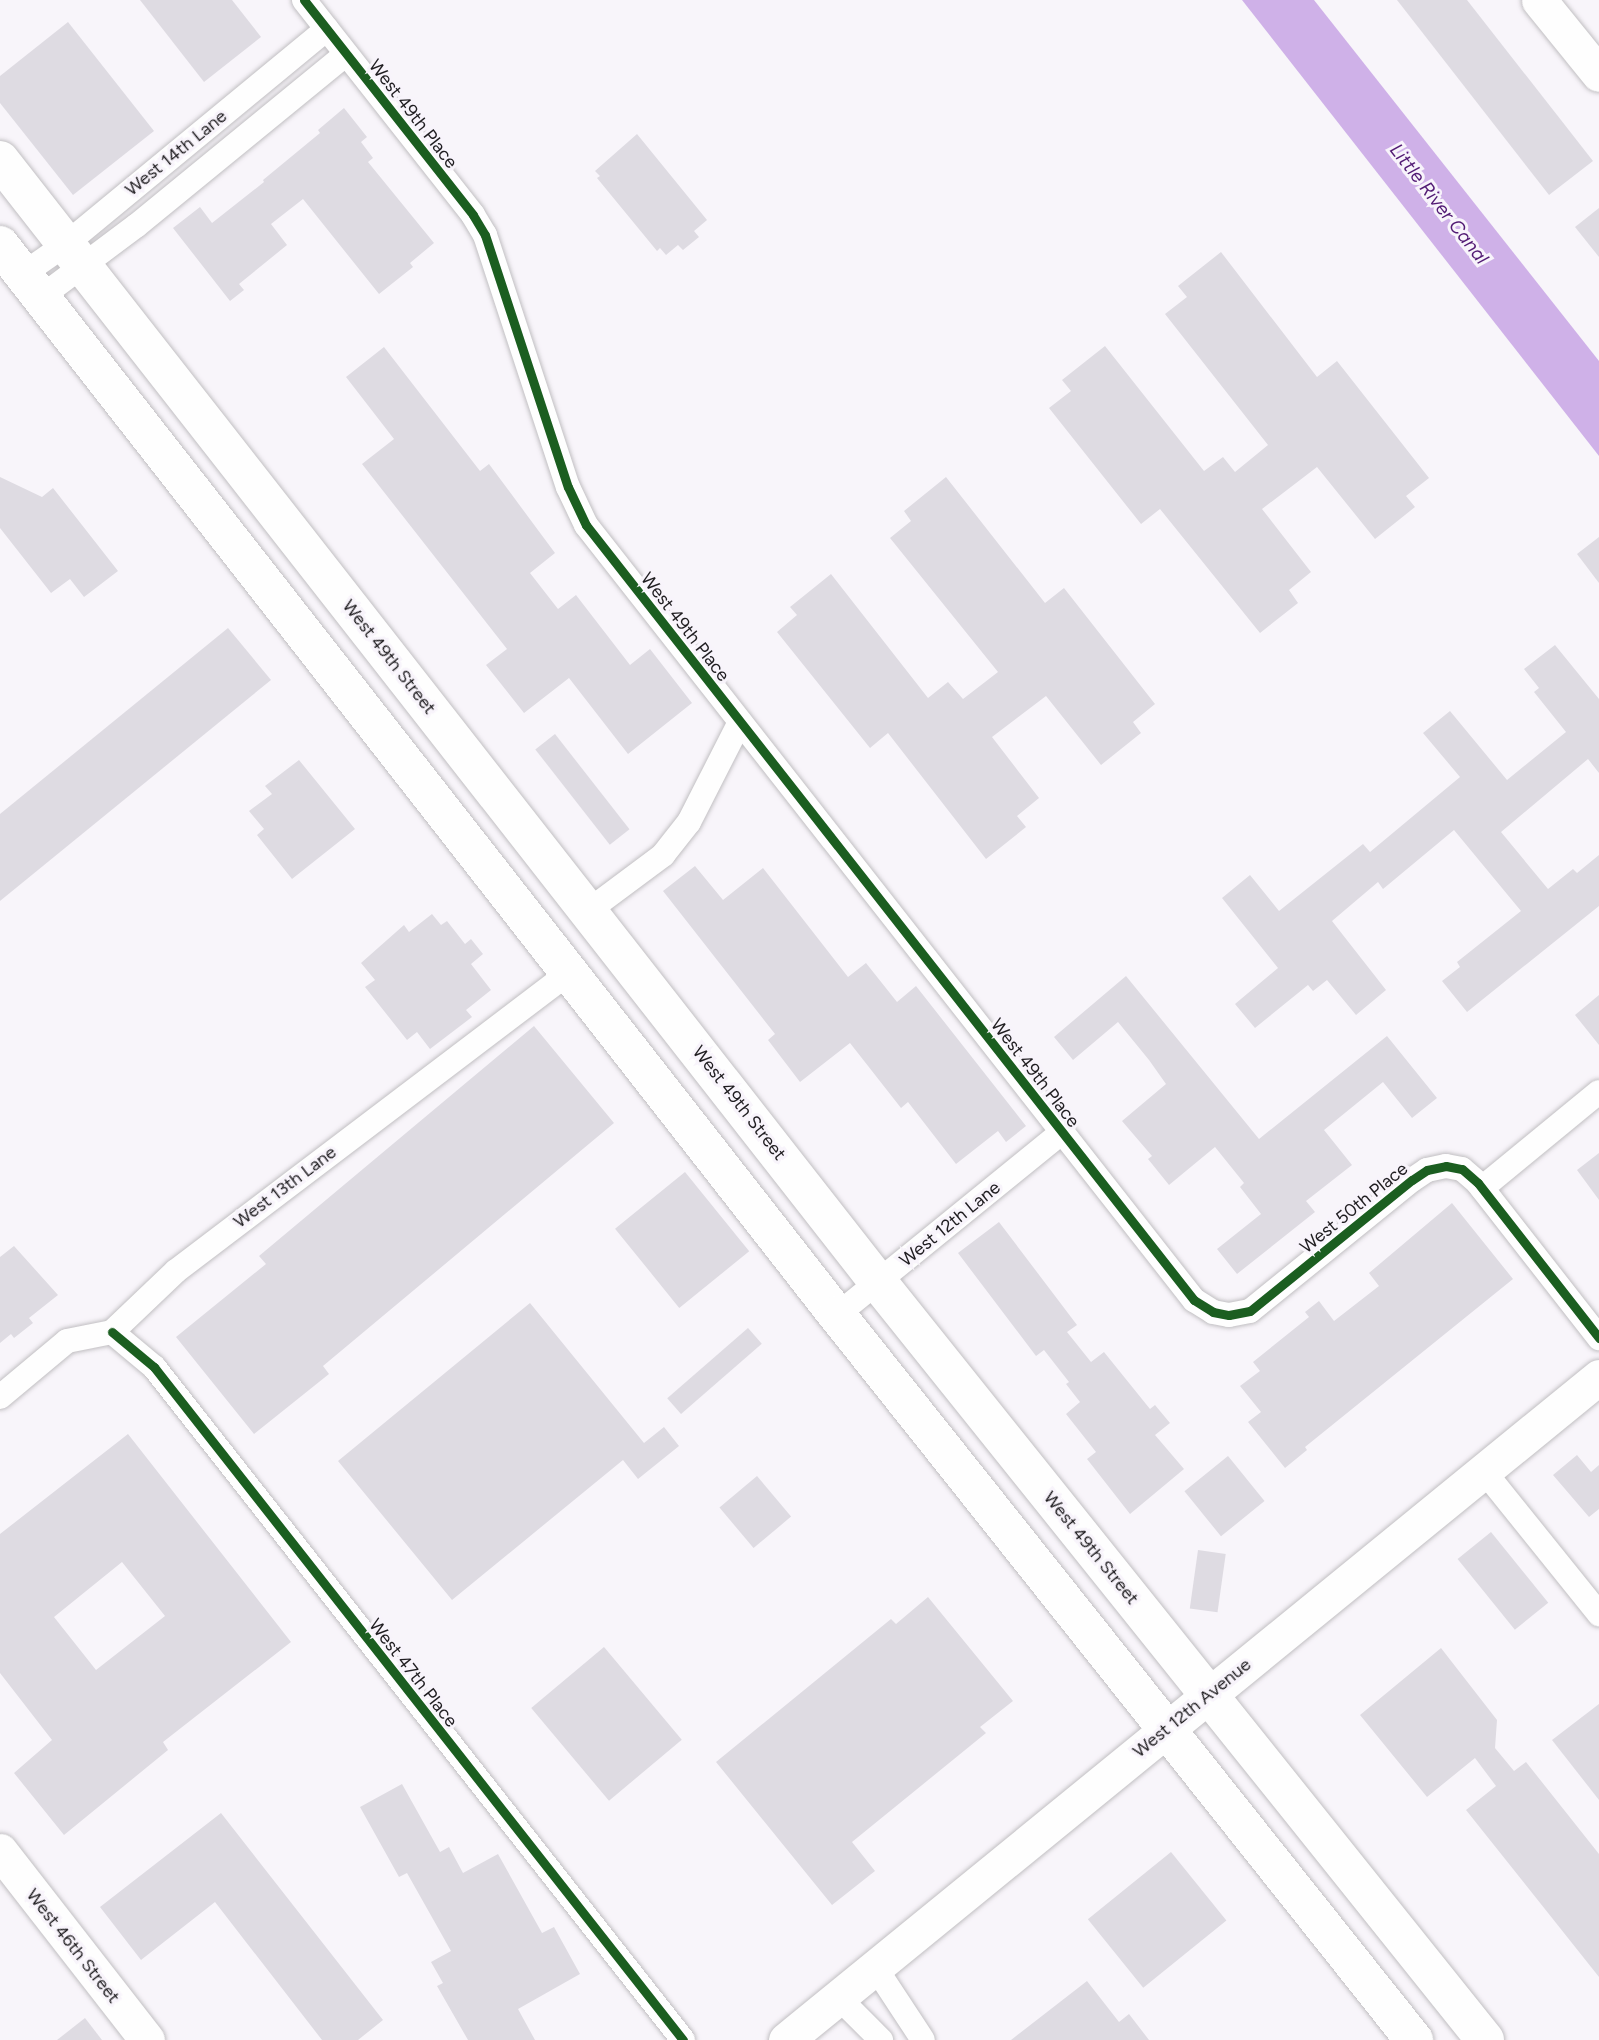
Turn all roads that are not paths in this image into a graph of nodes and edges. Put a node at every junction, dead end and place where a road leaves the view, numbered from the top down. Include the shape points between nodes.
1 (304, 0) edge
2 (1539, 0) edge
3 (327, 29) junction
4 (346, 54) junction
5 (1599, 74) edge
6 (0, 160) edge
7 (75, 256) junction
8 (21, 272) edge
9 (740, 722) junction
10 (402, 757) junction
11 (588, 911) junction
12 (571, 971) junction
13 (1599, 1092) edge
14 (741, 1106) junction
15 (1062, 1132) junction
16 (1482, 1188) junction
17 (878, 1282) junction
18 (837, 1315) junction
19 (1229, 1315) joint
20 (111, 1332) junction
21 (1599, 1338) edge
22 (1599, 1377) edge
23 (0, 1396) edge
24 (1484, 1471) junction
25 (1599, 1614) edge
26 (1208, 1695) junction
27 (1168, 1728) junction
28 (0, 1851) edge
29 (876, 1967) junction
30 (838, 1997) junction
31 (146, 2040) edge
32 (683, 2040) edge
33 (786, 2040) edge
34 (881, 2040) edge
35 (923, 2040) edge
36 (1414, 2040) edge
37 (1486, 2040) edge

1 - 3 street, West 49th Place
2 - 5 main road
3 - 4 street, West 49th Place
3 - 7 street, West 14th Lane
4 - 7 street, West 14th Lane
4 - 9 street, West 49th Place via 485,235 579,512
6 - 7 main road, West 49th Street
7 - 8 street, West 14th Lane
7 - 11 main road, West 49th Street
8 - 10 main road
9 - 11 street via 689,822 663,855
9 - 15 street, West 49th Place
10 - 11 main road via 474,814 548,904
10 - 12 main road
11 - 14 main road, West 49th Street
12 - 14 main road via 610,978 670,1049
12 - 18 main road
12 - 20 street, West 13th Lane via 176,1270
13 - 16 street
14 - 17 main road, West 49th Street
15 - 17 street, West 12th Lane
15 - 19 street, West 49th Place via 1194,1300
16 - 19 street, West 50th Place via 1455,1167 1427,1170 1255,1308
16 - 21 street, West 50th Place
17 - 18 street, West 12th Lane
17 - 26 main road, West 49th Street
18 - 27 main road
20 - 23 street via 67,1341
20 - 32 street, West 47th Place via 154,1367
22 - 24 main road, West 12th Avenue
24 - 25 street
24 - 26 main road, West 12th Avenue
26 - 27 main road, West 12th Avenue
26 - 37 main road, West 49th Street
27 - 29 main road, West 12th Avenue
27 - 36 main road
28 - 31 main road, West 46th Street
29 - 30 main road, West 12th Avenue
29 - 35 street
30 - 33 main road, West 12th Avenue
30 - 34 street

